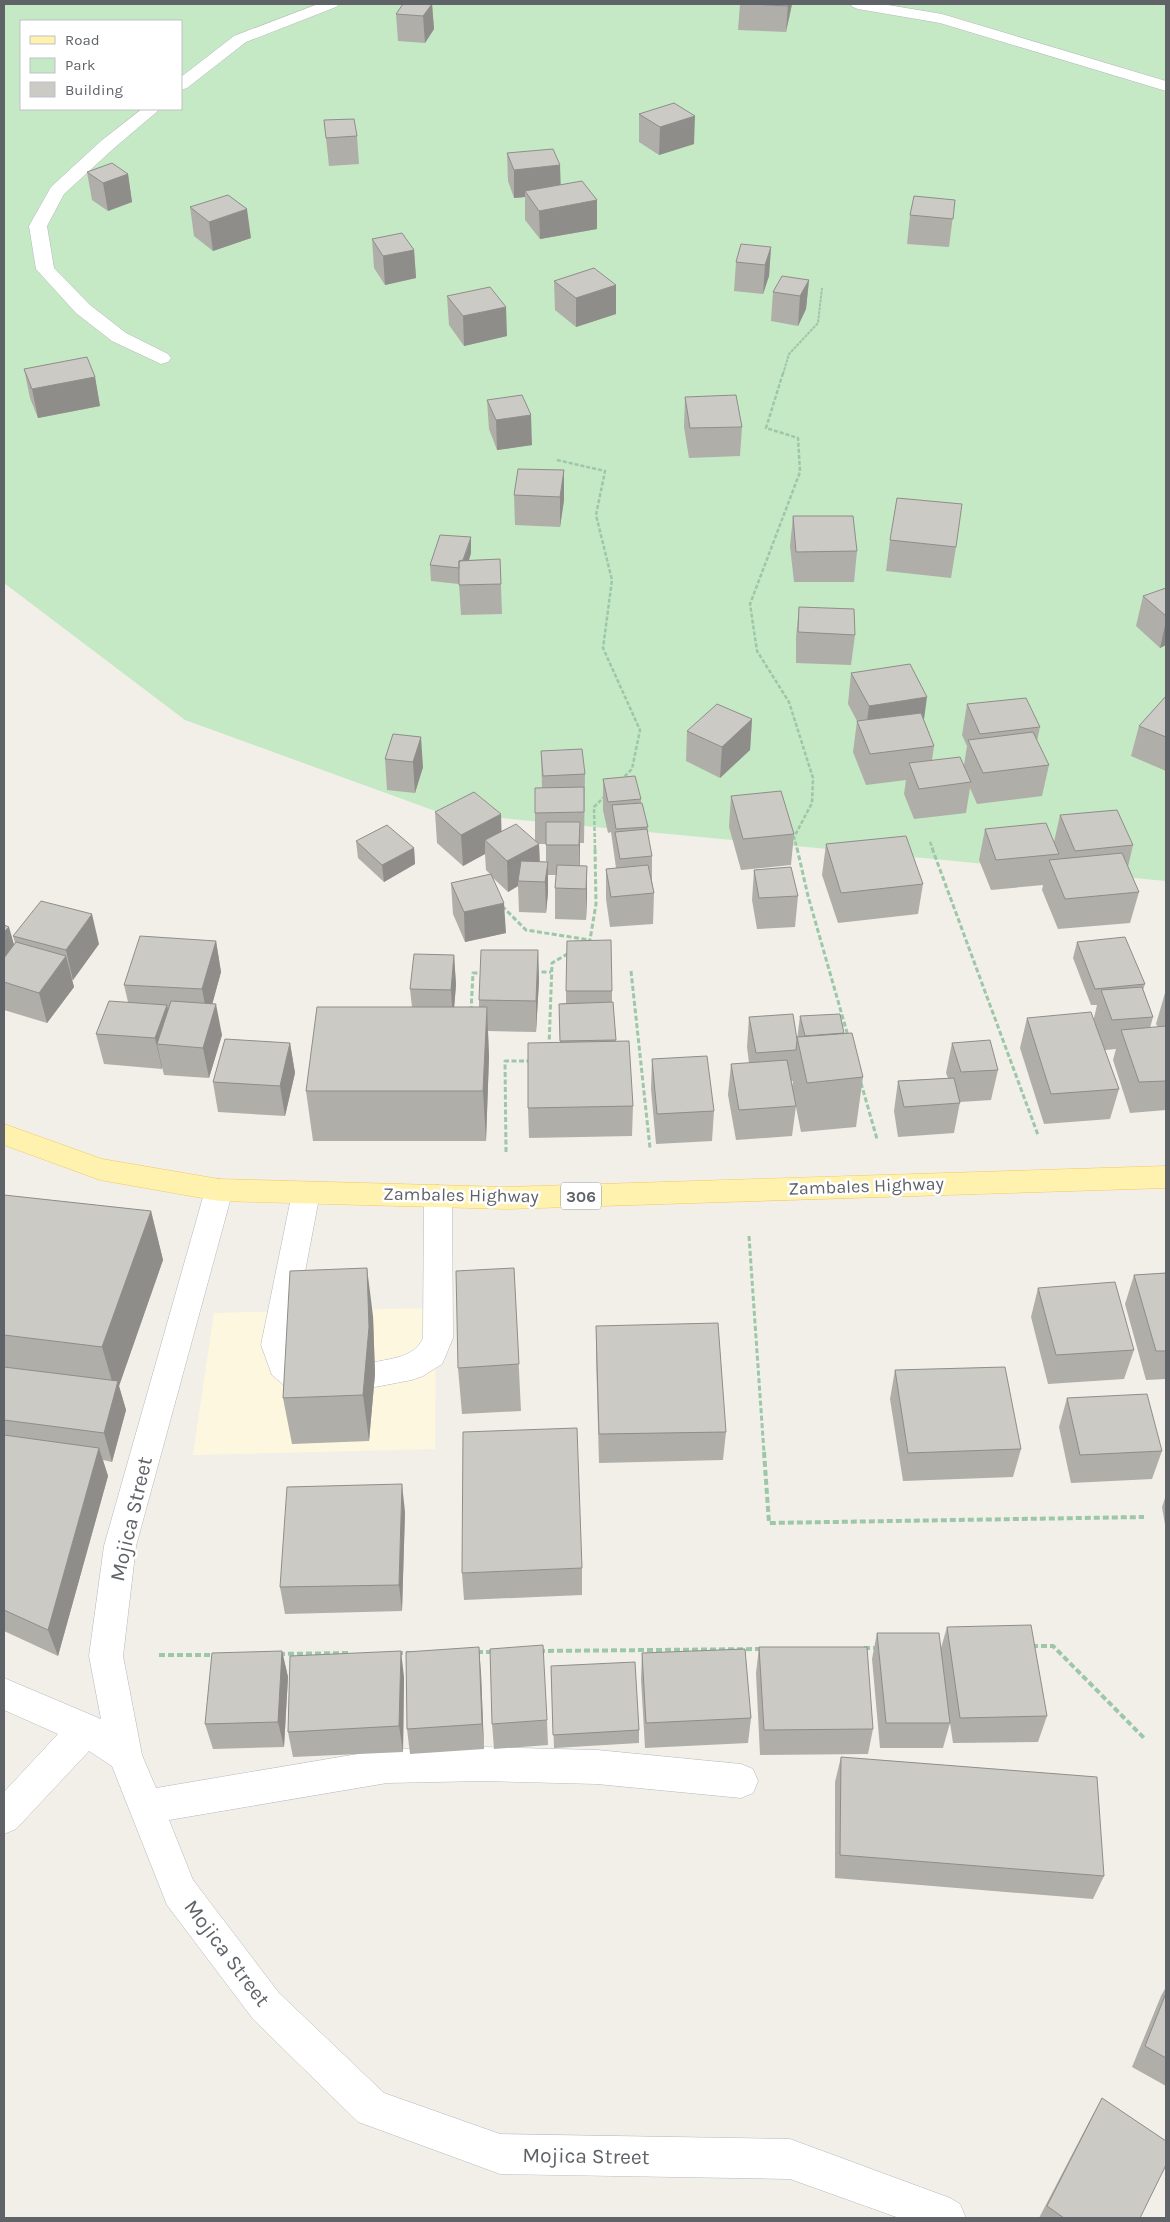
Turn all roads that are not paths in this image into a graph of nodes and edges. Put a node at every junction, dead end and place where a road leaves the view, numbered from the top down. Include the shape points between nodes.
1 (331, 4) edge
2 (858, 4) edge
3 (182, 85) edge
4 (1166, 86) edge
5 (151, 110) edge
6 (161, 358) dead end
7 (4, 1134) edge
8 (1166, 1177) edge
9 (219, 1190) junction
10 (306, 1193) junction
11 (438, 1196) junction
12 (375, 1374) dead end
13 (296, 1377) edge
14 (4, 1694) edge
15 (86, 1729) junction
16 (125, 1754) junction
17 (741, 1781) dead end
18 (146, 1808) junction
19 (4, 1817) edge
20 (946, 2218) edge

1 - 3 street via 240,38
2 - 4 street via 942,19
5 - 6 street via 57,191 38,226 45,269 83,309 119,337
7 - 9 main road, Zambales Highway / 306 via 100,1169
8 - 11 main road, Zambales Highway / 306 via 506,1198
9 - 10 main road, Zambales Highway / 306
9 - 16 street, Mojica Street via 120,1546 106,1656
10 - 11 main road, Zambales Highway / 306
10 - 13 street via 276,1345 283,1366
11 - 12 street via 438,1338 431,1355 412,1367
14 - 15 street
15 - 16 street
15 - 19 street
16 - 18 street, Mojica Street
17 - 18 street via 597,1767 387,1766
18 - 20 street, Mojica Street via 180,1892 266,2006 372,2108 500,2154 790,2159

